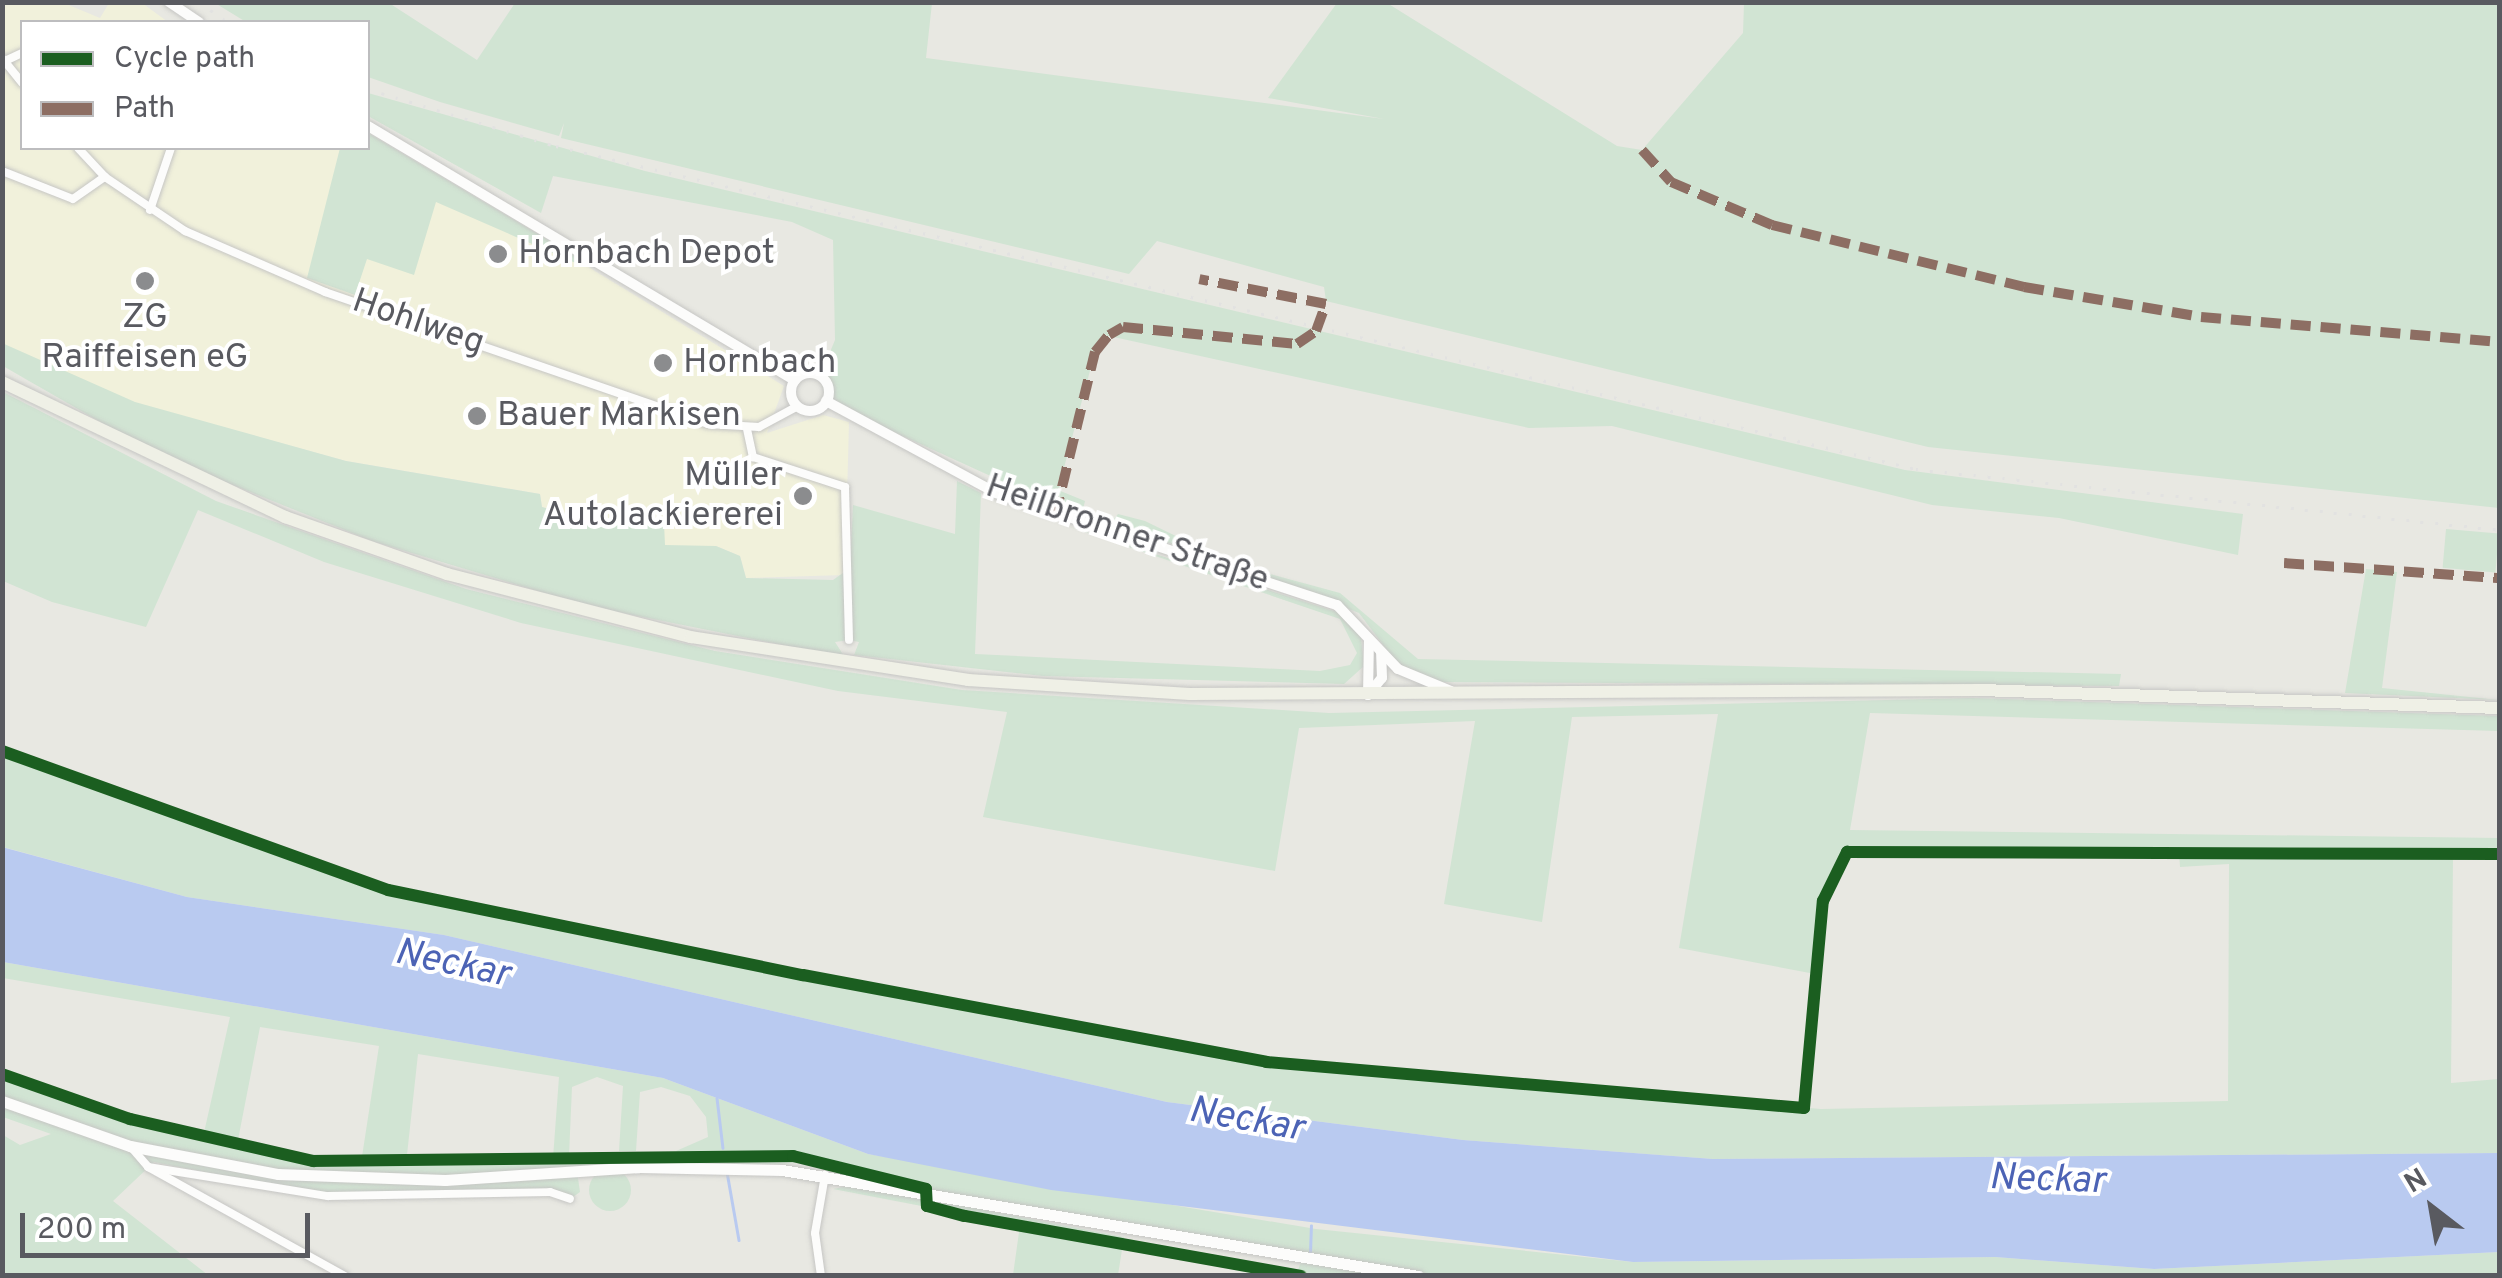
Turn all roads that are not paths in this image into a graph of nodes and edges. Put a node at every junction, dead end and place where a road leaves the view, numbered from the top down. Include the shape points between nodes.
1 (169, 2) edge
2 (195, 20) edge
3 (4, 60) edge
4 (20, 80) edge
5 (370, 127) edge
6 (80, 150) edge
7 (170, 150) edge
8 (2, 171) edge
9 (104, 177) junction
10 (150, 210) junction
11 (794, 381) junction
12 (2, 382) edge
13 (826, 401) junction
14 (798, 406) junction
15 (747, 430) junction
16 (1369, 638) junction
17 (849, 640) dead end
18 (1380, 651) junction
19 (1461, 694) junction
20 (1368, 695) junction
21 (2500, 708) edge
22 (2, 1101) edge
23 (130, 1146) junction
24 (148, 1166) junction
25 (825, 1175) junction
26 (570, 1199) dead end
27 (345, 1276) edge
28 (821, 1276) edge
29 (1418, 1276) edge

1 - 2 street
3 - 4 street
5 - 11 street, Heilbronner Straße
6 - 9 street, Hohlweg
7 - 10 street
8 - 9 street via 73,199
9 - 10 street, Hohlweg
10 - 15 street, Hohlweg via 325,292 708,424
11 - 13 street, Heilbronner Straße via 820,376
11 - 14 street
12 - 20 main road via 124,446 337,538 504,591 773,652 908,672 1190,694
13 - 14 street
13 - 16 street, Heilbronner Straße via 996,493 1336,605
14 - 15 street
15 - 17 street via 754,457 845,487
16 - 18 street, Heilbronner Straße
16 - 20 street
18 - 19 street, Heilbronner Straße via 1412,678
18 - 20 street via 1382,678
19 - 20 main road
19 - 21 main road via 1981,690
22 - 23 main road
23 - 24 street
23 - 25 main road via 363,1180 639,1167
24 - 26 street via 328,1196 550,1192
24 - 27 street
25 - 28 street via 816,1233
25 - 29 main road

